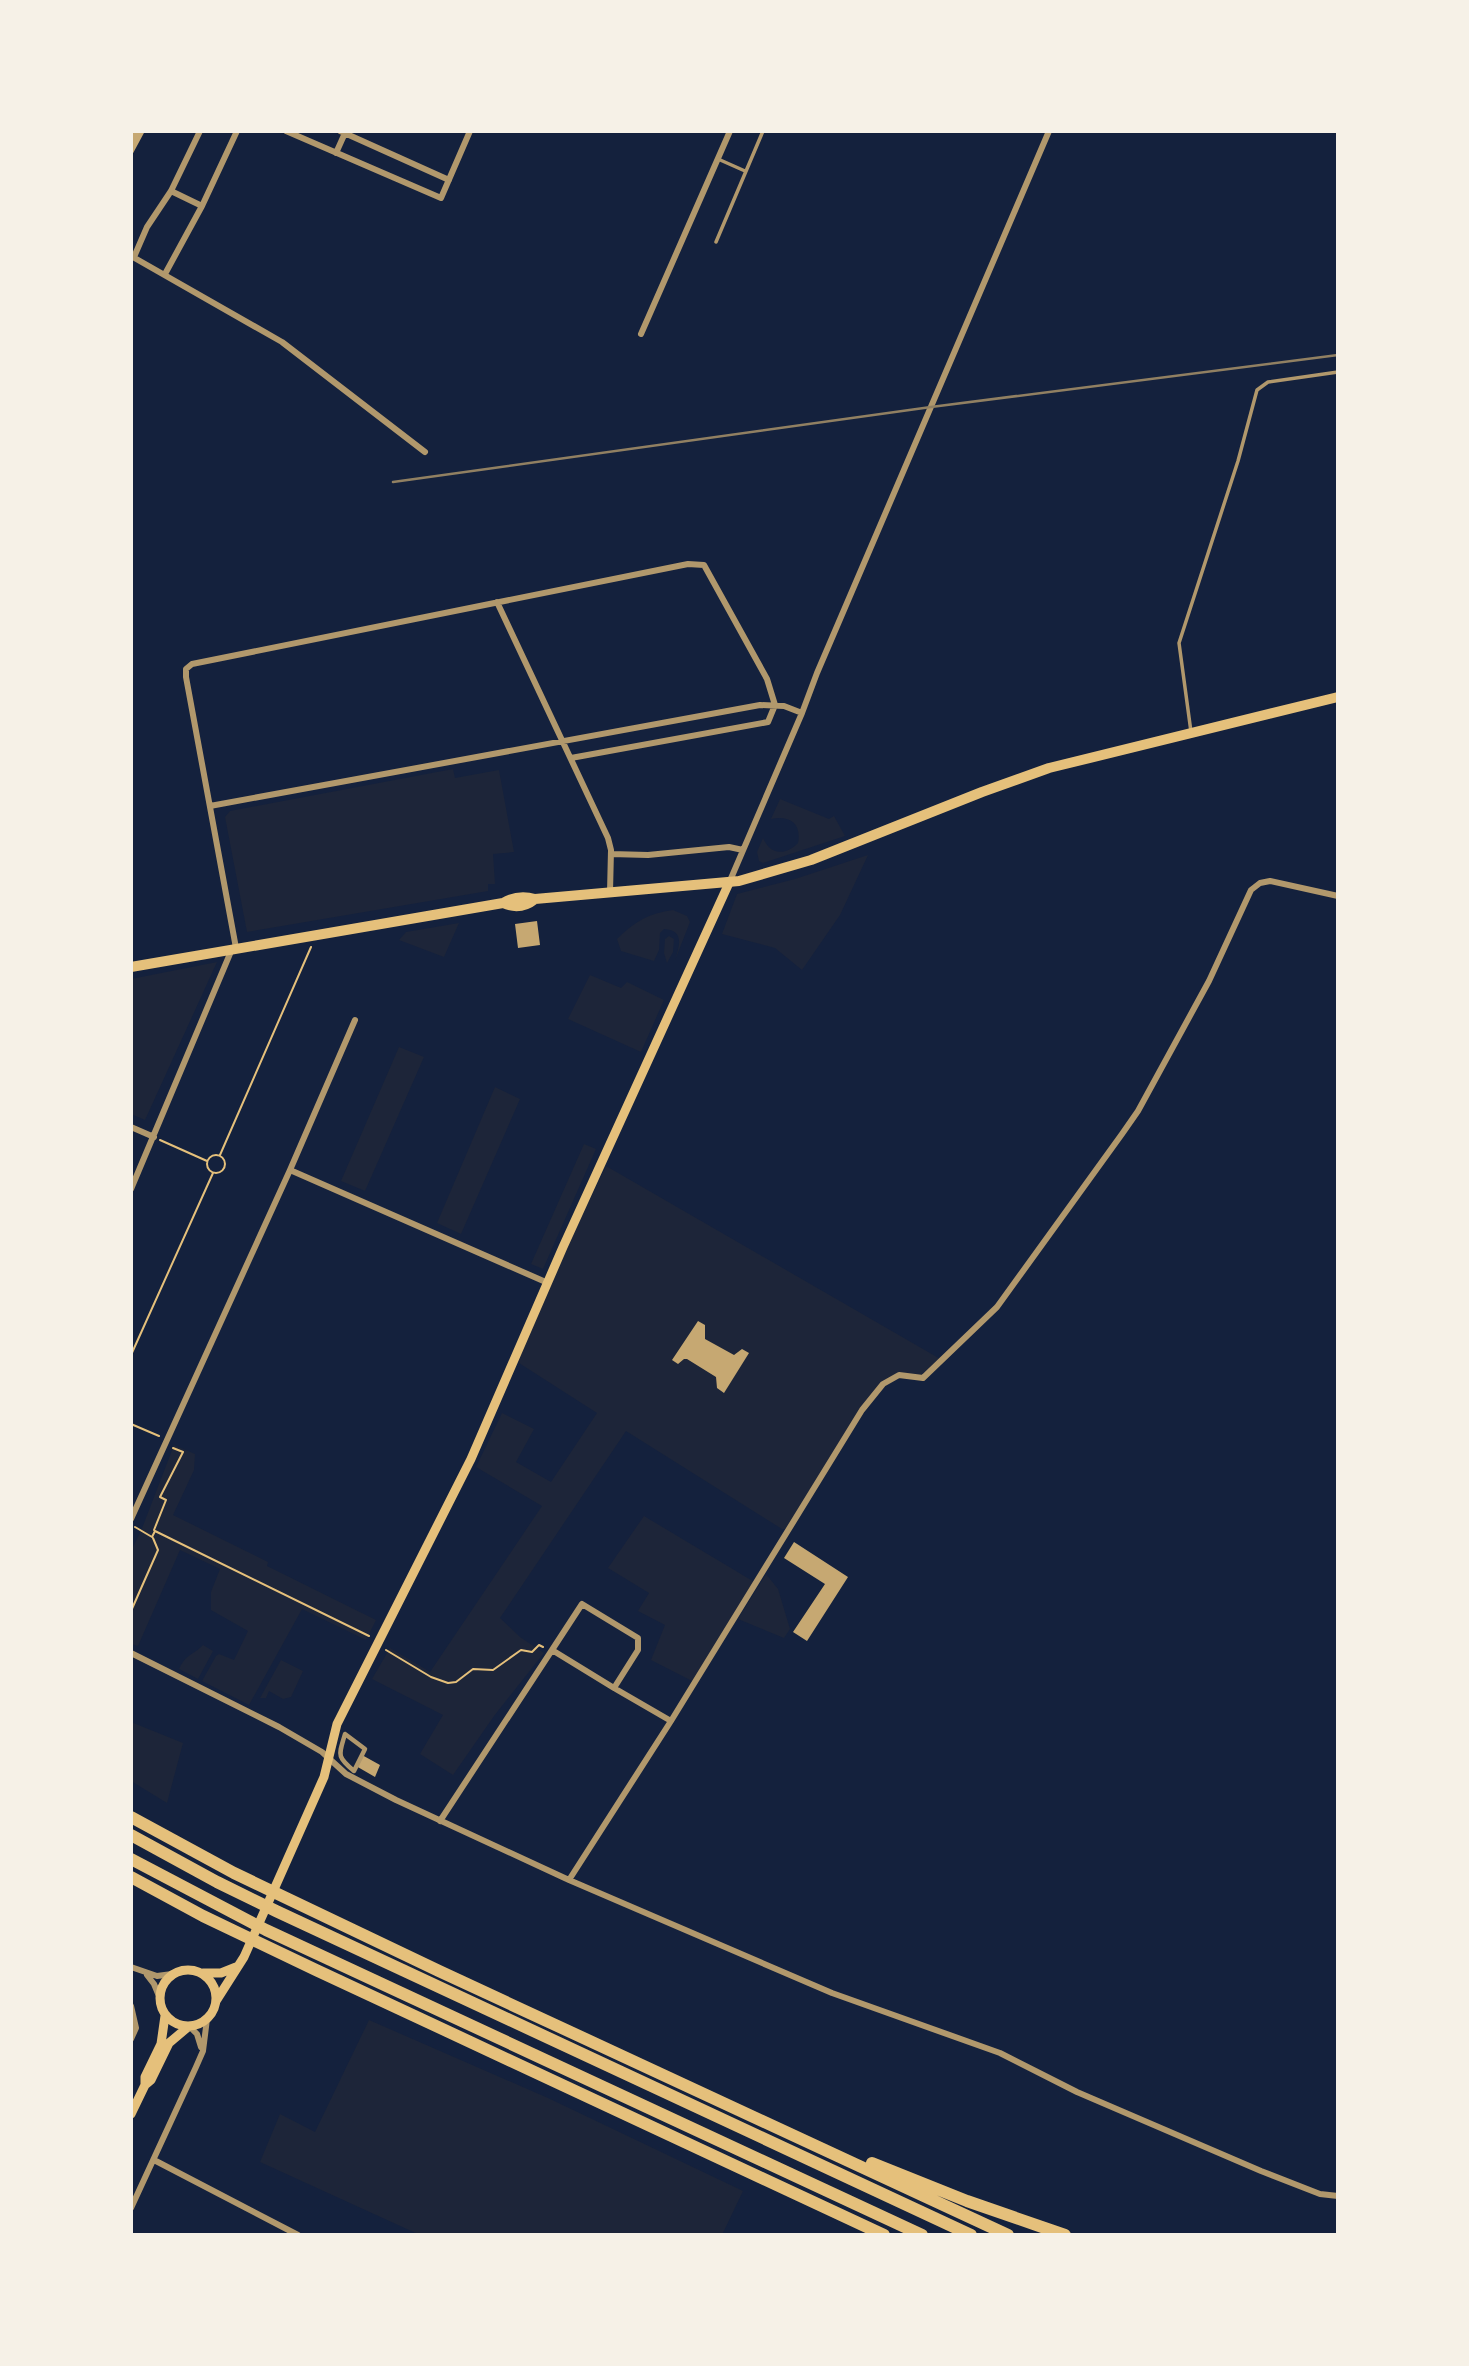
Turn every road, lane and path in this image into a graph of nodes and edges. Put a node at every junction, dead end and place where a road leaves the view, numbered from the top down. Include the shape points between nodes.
1 (200, 131) edge
2 (237, 131) edge
3 (286, 131) edge
4 (470, 131) edge
5 (730, 131) edge
6 (763, 131) edge
7 (1049, 131) edge
8 (342, 132) edge
9 (336, 153) junction
10 (718, 159) junction
11 (746, 171) junction
12 (449, 180) junction
13 (171, 191) junction
14 (202, 206) junction
15 (716, 242) dead end
16 (133, 256) edge
17 (165, 274) junction
18 (641, 334) dead end
19 (1338, 372) edge
20 (425, 452) dead end
21 (497, 602) junction
22 (1338, 697) edge
23 (775, 705) junction
24 (802, 713) junction
25 (1191, 733) junction
26 (563, 741) junction
27 (570, 758) junction
28 (210, 806) junction
29 (743, 850) junction
30 (611, 854) junction
31 (729, 883) junction
32 (610, 892) junction
33 (1338, 896) edge
34 (311, 947) dead end
35 (234, 949) junction
36 (131, 967) edge
37 (355, 1020) dead end
38 (131, 1127) edge
39 (154, 1137) junction
40 (220, 1156) junction
41 (207, 1161) junction
42 (290, 1170) junction
43 (214, 1172) junction
44 (131, 1189) edge
45 (548, 1283) junction
46 (131, 1355) edge
47 (131, 1424) edge
48 (165, 1442) junction
49 (131, 1519) edge
50 (131, 1525) edge
51 (155, 1531) junction
52 (152, 1537) junction
53 (131, 1611) edge
54 (369, 1636) dead end
55 (385, 1650) dead end
56 (552, 1650) junction
57 (131, 1653) edge
58 (614, 1688) junction
59 (671, 1721) junction
60 (345, 1734) joint
61 (329, 1757) junction
62 (131, 1817) edge
63 (440, 1821) junction
64 (131, 1835) edge
65 (131, 1860) edge
66 (131, 1878) edge
67 (569, 1880) junction
68 (237, 1966) junction
69 (131, 1967) edge
70 (143, 1972) junction
71 (201, 1972) junction
72 (172, 1974) junction
73 (159, 1996) junction
74 (216, 2001) junction
75 (131, 2006) edge
76 (165, 2016) junction
77 (207, 2019) junction
78 (189, 2027) junction
79 (133, 2035) edge
80 (201, 2056) junction
81 (145, 2085) junction
82 (131, 2114) edge
83 (822, 2148) junction
84 (153, 2161) junction
85 (1338, 2196) edge
86 (131, 2208) edge
87 (850, 2219) junction
88 (298, 2235) edge
89 (867, 2235) edge
90 (884, 2235) edge
91 (922, 2235) edge
92 (971, 2235) edge
93 (1008, 2235) edge
94 (1065, 2235) edge

1 - 13 street
2 - 14 street
3 - 9 street
4 - 12 street
5 - 10 street
6 - 11 lane
7 - 24 street
8 - 9 street
8 - 12 street
9 - 12 street via 441,198
10 - 11 lane
10 - 18 street
11 - 15 lane
13 - 14 street
13 - 16 street
14 - 17 street
16 - 17 street
17 - 20 street via 282,342
19 - 25 lane via 1268,382 1257,390 1179,643
21 - 23 street via 688,564 704,565 756,656
21 - 26 street
21 - 28 street via 198,662 186,669
22 - 25 main road
23 - 24 street
23 - 26 street
23 - 27 street via 768,722
24 - 29 street
25 - 31 main road via 1049,768 811,860
26 - 27 street
26 - 28 street
27 - 30 street via 608,838
28 - 35 street
29 - 30 street
29 - 31 street
30 - 32 street
31 - 32 main road
31 - 45 main road
32 - 35 main road via 519,898
33 - 59 street via 1270,881 1251,890 1209,981 1122,1134 997,1307 923,1378 899,1375 883,1384 862,1410
34 - 40 path
35 - 36 main road
35 - 39 street
37 - 42 street
38 - 39 street
39 - 41 path
39 - 44 street
40 - 41 path
40 - 43 path via 224,1168
41 - 43 path
42 - 45 street
42 - 48 street
43 - 46 path
45 - 61 main road via 471,1459 337,1724
47 - 48 path
48 - 49 street
48 - 51 path via 183,1452 160,1497 166,1500
50 - 52 path
51 - 52 path
51 - 54 path
52 - 53 path via 158,1550
55 - 56 path via 447,1683 473,1669 494,1670 521,1650 532,1651 539,1645
56 - 58 street
56 - 58 street via 582,1604 638,1639 638,1650
56 - 63 street
57 - 61 street
58 - 59 street
59 - 67 street
60 - 60 street via 339,1756 354,1771 365,1749
61 - 63 street via 346,1774
61 - 68 main road
62 - 83 highway via 199,1855 439,1971
63 - 67 street
64 - 92 highway via 301,1923
65 - 91 highway via 291,1942
66 - 87 highway via 286,1956
67 - 85 street via 832,1993 999,2053 1077,2092 1261,2171 1320,2194
68 - 71 main road via 221,1973
68 - 74 main road
69 - 70 street
70 - 72 street
70 - 73 street
71 - 72 main road
71 - 74 main road via 212,1984
72 - 73 main road
73 - 76 main road
74 - 77 main road
75 - 79 street
76 - 78 main road
76 - 81 main road via 163,2037
77 - 78 main road
77 - 80 street
78 - 80 street via 200,2040
78 - 81 main road via 169,2043
80 - 84 street
81 - 82 main road
83 - 93 highway
83 - 94 highway via 851,2154
84 - 86 street
84 - 88 street
87 - 89 highway
87 - 90 highway

